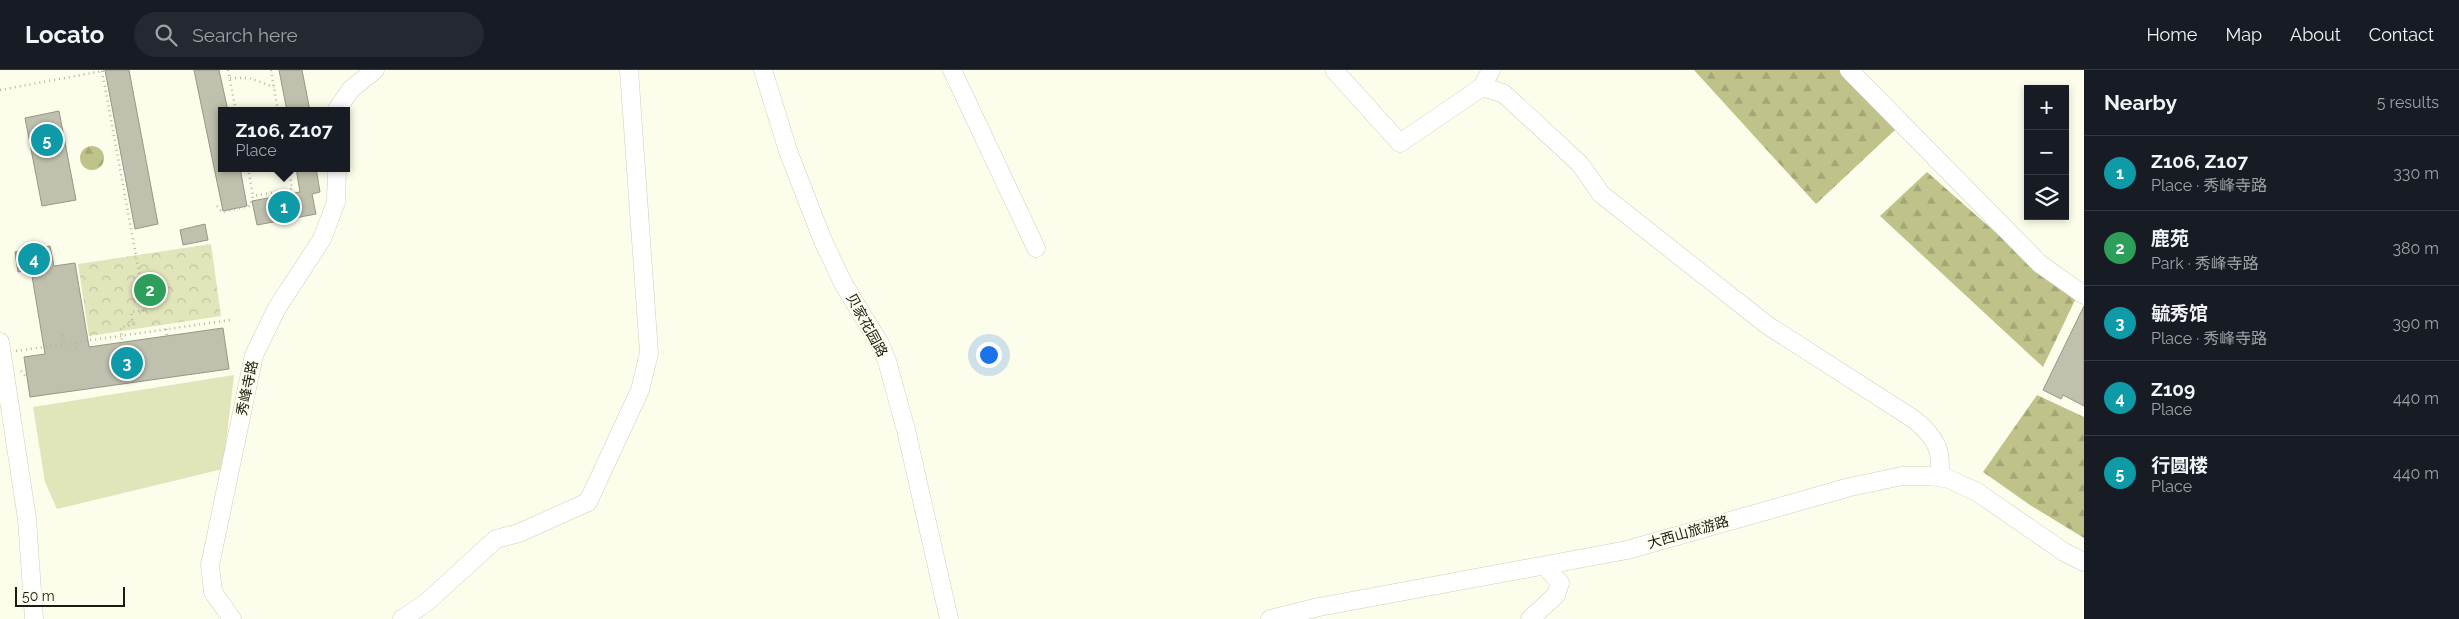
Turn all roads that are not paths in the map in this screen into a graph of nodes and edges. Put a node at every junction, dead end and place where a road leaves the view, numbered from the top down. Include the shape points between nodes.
1 (375, 70) edge
2 (628, 70) edge
3 (763, 70) edge
4 (952, 70) edge
5 (1334, 70) edge
6 (1491, 70) edge
7 (1849, 70) edge
8 (1482, 87) junction
9 (339, 107) edge
10 (337, 172) edge
11 (1036, 248) dead end
12 (2084, 295) edge
13 (1, 347) edge
14 (1939, 477) junction
15 (2084, 562) edge
16 (1546, 566) junction
17 (34, 619) edge
18 (232, 619) edge
19 (402, 619) edge
20 (949, 619) edge
21 (1270, 619) edge
22 (1530, 619) edge

1 - 9 street via 351,88
2 - 19 street via 649,353 640,390 588,502 519,533 496,539 427,602
3 - 20 street, 贝家花园路 via 788,151 823,241 844,285 880,344 890,370
4 - 11 street
5 - 8 street via 1400,142
6 - 8 street
7 - 12 street via 2040,264
8 - 14 street via 1503,93 1580,164 1601,194 1767,325 1915,420 1930,433 1936,444 1941,462
10 - 18 street, 秀峰寺路 via 336,202 322,239 277,308 254,355 210,564 213,592
13 - 17 street via 27,519
14 - 15 street, 大西山旅游路 via 1977,492 2064,552
14 - 16 street, 大西山旅游路 via 1915,475 1880,479 1627,550
16 - 21 street, 大西山旅游路 via 1319,607
16 - 22 street via 1560,583 1556,595

